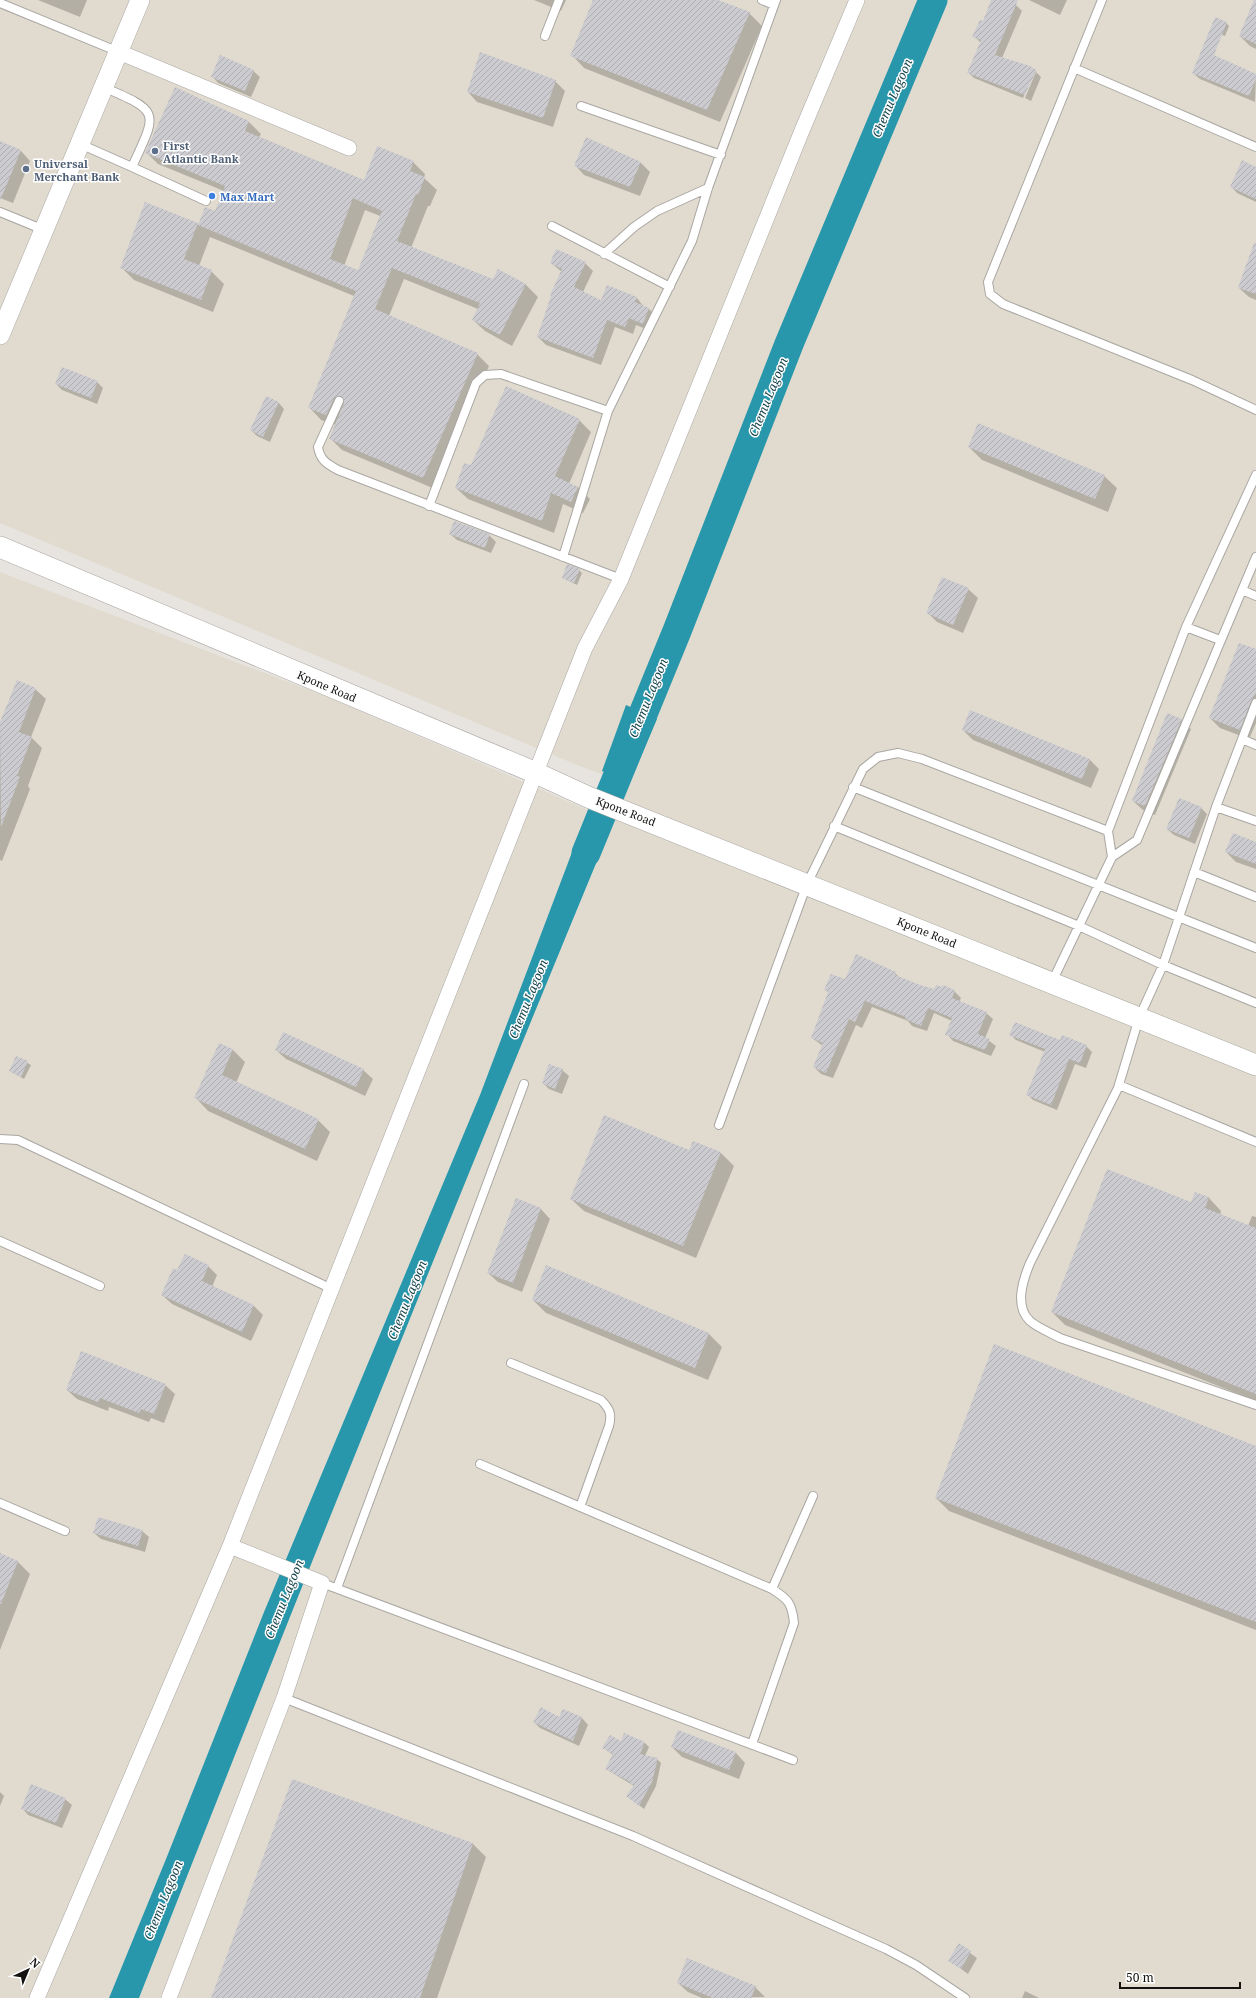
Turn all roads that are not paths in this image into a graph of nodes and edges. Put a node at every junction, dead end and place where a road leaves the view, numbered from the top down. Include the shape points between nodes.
1 (140, 0) edge
2 (559, 0) edge
3 (762, 0) edge
4 (857, 0) edge
5 (1102, 0) edge
6 (775, 2) edge
7 (0, 3) edge
8 (545, 36) dead end
9 (119, 52) junction
10 (1074, 68) junction
11 (103, 87) junction
12 (581, 106) dead end
13 (80, 144) junction
14 (1256, 147) edge
15 (349, 148) dead end
16 (721, 155) junction
17 (132, 167) junction
18 (708, 188) junction
19 (206, 201) dead end
20 (0, 212) edge
21 (552, 226) dead end
22 (44, 230) junction
23 (604, 254) junction
24 (670, 287) junction
25 (0, 335) edge
26 (340, 400) dead end
27 (1256, 410) edge
28 (608, 411) junction
29 (1256, 475) edge
30 (429, 506) junction
31 (0, 547) edge
32 (563, 557) junction
33 (1256, 557) edge
34 (621, 579) junction
35 (1242, 590) junction
36 (1256, 596) edge
37 (1186, 627) junction
38 (1220, 640) junction
39 (1256, 703) edge
40 (1242, 739) junction
41 (1256, 745) edge
42 (536, 773) junction
43 (853, 787) junction
44 (1216, 807) junction
45 (1256, 821) edge
46 (834, 826) junction
47 (1108, 831) junction
48 (1112, 857) junction
49 (1194, 872) junction
50 (807, 884) junction
51 (1099, 885) junction
52 (1256, 897) edge
53 (1179, 918) junction
54 (1079, 926) junction
55 (1256, 948) edge
56 (1163, 965) junction
57 (1052, 982) junction
58 (1256, 1003) edge
59 (1139, 1018) junction
60 (1256, 1065) edge
61 (524, 1084) dead end
62 (1119, 1085) junction
63 (719, 1125) dead end
64 (0, 1138) edge
65 (1256, 1142) edge
66 (0, 1241) edge
67 (100, 1286) dead end
68 (332, 1289) junction
69 (511, 1363) dead end
70 (1256, 1405) edge
71 (480, 1464) dead end
72 (813, 1496) dead end
73 (0, 1503) edge
74 (580, 1507) junction
75 (65, 1531) dead end
76 (230, 1546) junction
77 (322, 1583) junction
78 (337, 1588) junction
79 (772, 1589) junction
80 (284, 1698) junction
81 (752, 1744) junction
82 (793, 1760) dead end
83 (37, 1998) edge
84 (169, 1998) edge
85 (965, 1998) edge

1 - 9 street
2 - 8 lane
3 - 6 lane
4 - 34 street
5 - 10 lane
6 - 16 lane
7 - 9 lane
9 - 11 street
9 - 15 street
10 - 14 lane
10 - 27 lane via 988,282 990,294 1003,304 1192,380
11 - 13 street
11 - 17 lane via 137,101 146,108 150,116 150,128
12 - 16 lane
13 - 17 lane
13 - 22 street
16 - 18 lane
17 - 19 lane
18 - 23 lane via 657,211 634,226
18 - 24 lane via 692,241
20 - 22 lane
21 - 23 lane
22 - 25 street
23 - 24 lane
24 - 28 lane
26 - 30 lane via 318,447 319,454 326,463
28 - 30 lane via 514,378 500,374 485,375 476,383
28 - 32 lane
29 - 37 lane
30 - 32 lane
31 - 42 main road, Kpone Road
32 - 34 lane
33 - 35 lane
34 - 42 street via 584,648
35 - 36 lane
35 - 38 lane
37 - 38 lane
37 - 47 lane
38 - 48 lane via 1137,840
39 - 40 lane
40 - 41 lane
40 - 44 lane
42 - 50 main road, Kpone Road via 588,797
42 - 68 street
43 - 46 lane
43 - 47 lane via 863,769 878,757 898,753 922,759
43 - 51 lane
44 - 45 lane
44 - 49 lane
46 - 50 lane
46 - 54 lane
47 - 48 lane
48 - 51 lane
49 - 52 lane
49 - 53 lane
50 - 57 main road, Kpone Road
50 - 63 lane
51 - 53 lane
51 - 54 lane
53 - 55 lane
53 - 56 lane
54 - 56 lane
54 - 57 lane
56 - 58 lane
56 - 59 lane
57 - 59 main road, Kpone Road
59 - 60 main road, Kpone Road
59 - 62 lane
61 - 78 lane
62 - 65 lane
62 - 70 lane via 1030,1263 1021,1287 1023,1310 1030,1321 1060,1338
64 - 68 lane via 18,1140
66 - 67 lane
68 - 76 street
69 - 74 lane via 601,1400 608,1407 611,1416 609,1426
71 - 74 lane
72 - 79 lane
73 - 75 lane
74 - 79 lane
76 - 77 street
76 - 83 street
77 - 78 lane
77 - 80 street
78 - 81 lane
79 - 81 lane via 786,1598 792,1610 794,1623
80 - 84 street
80 - 85 lane via 640,1839 886,1949 916,1965
81 - 82 lane

